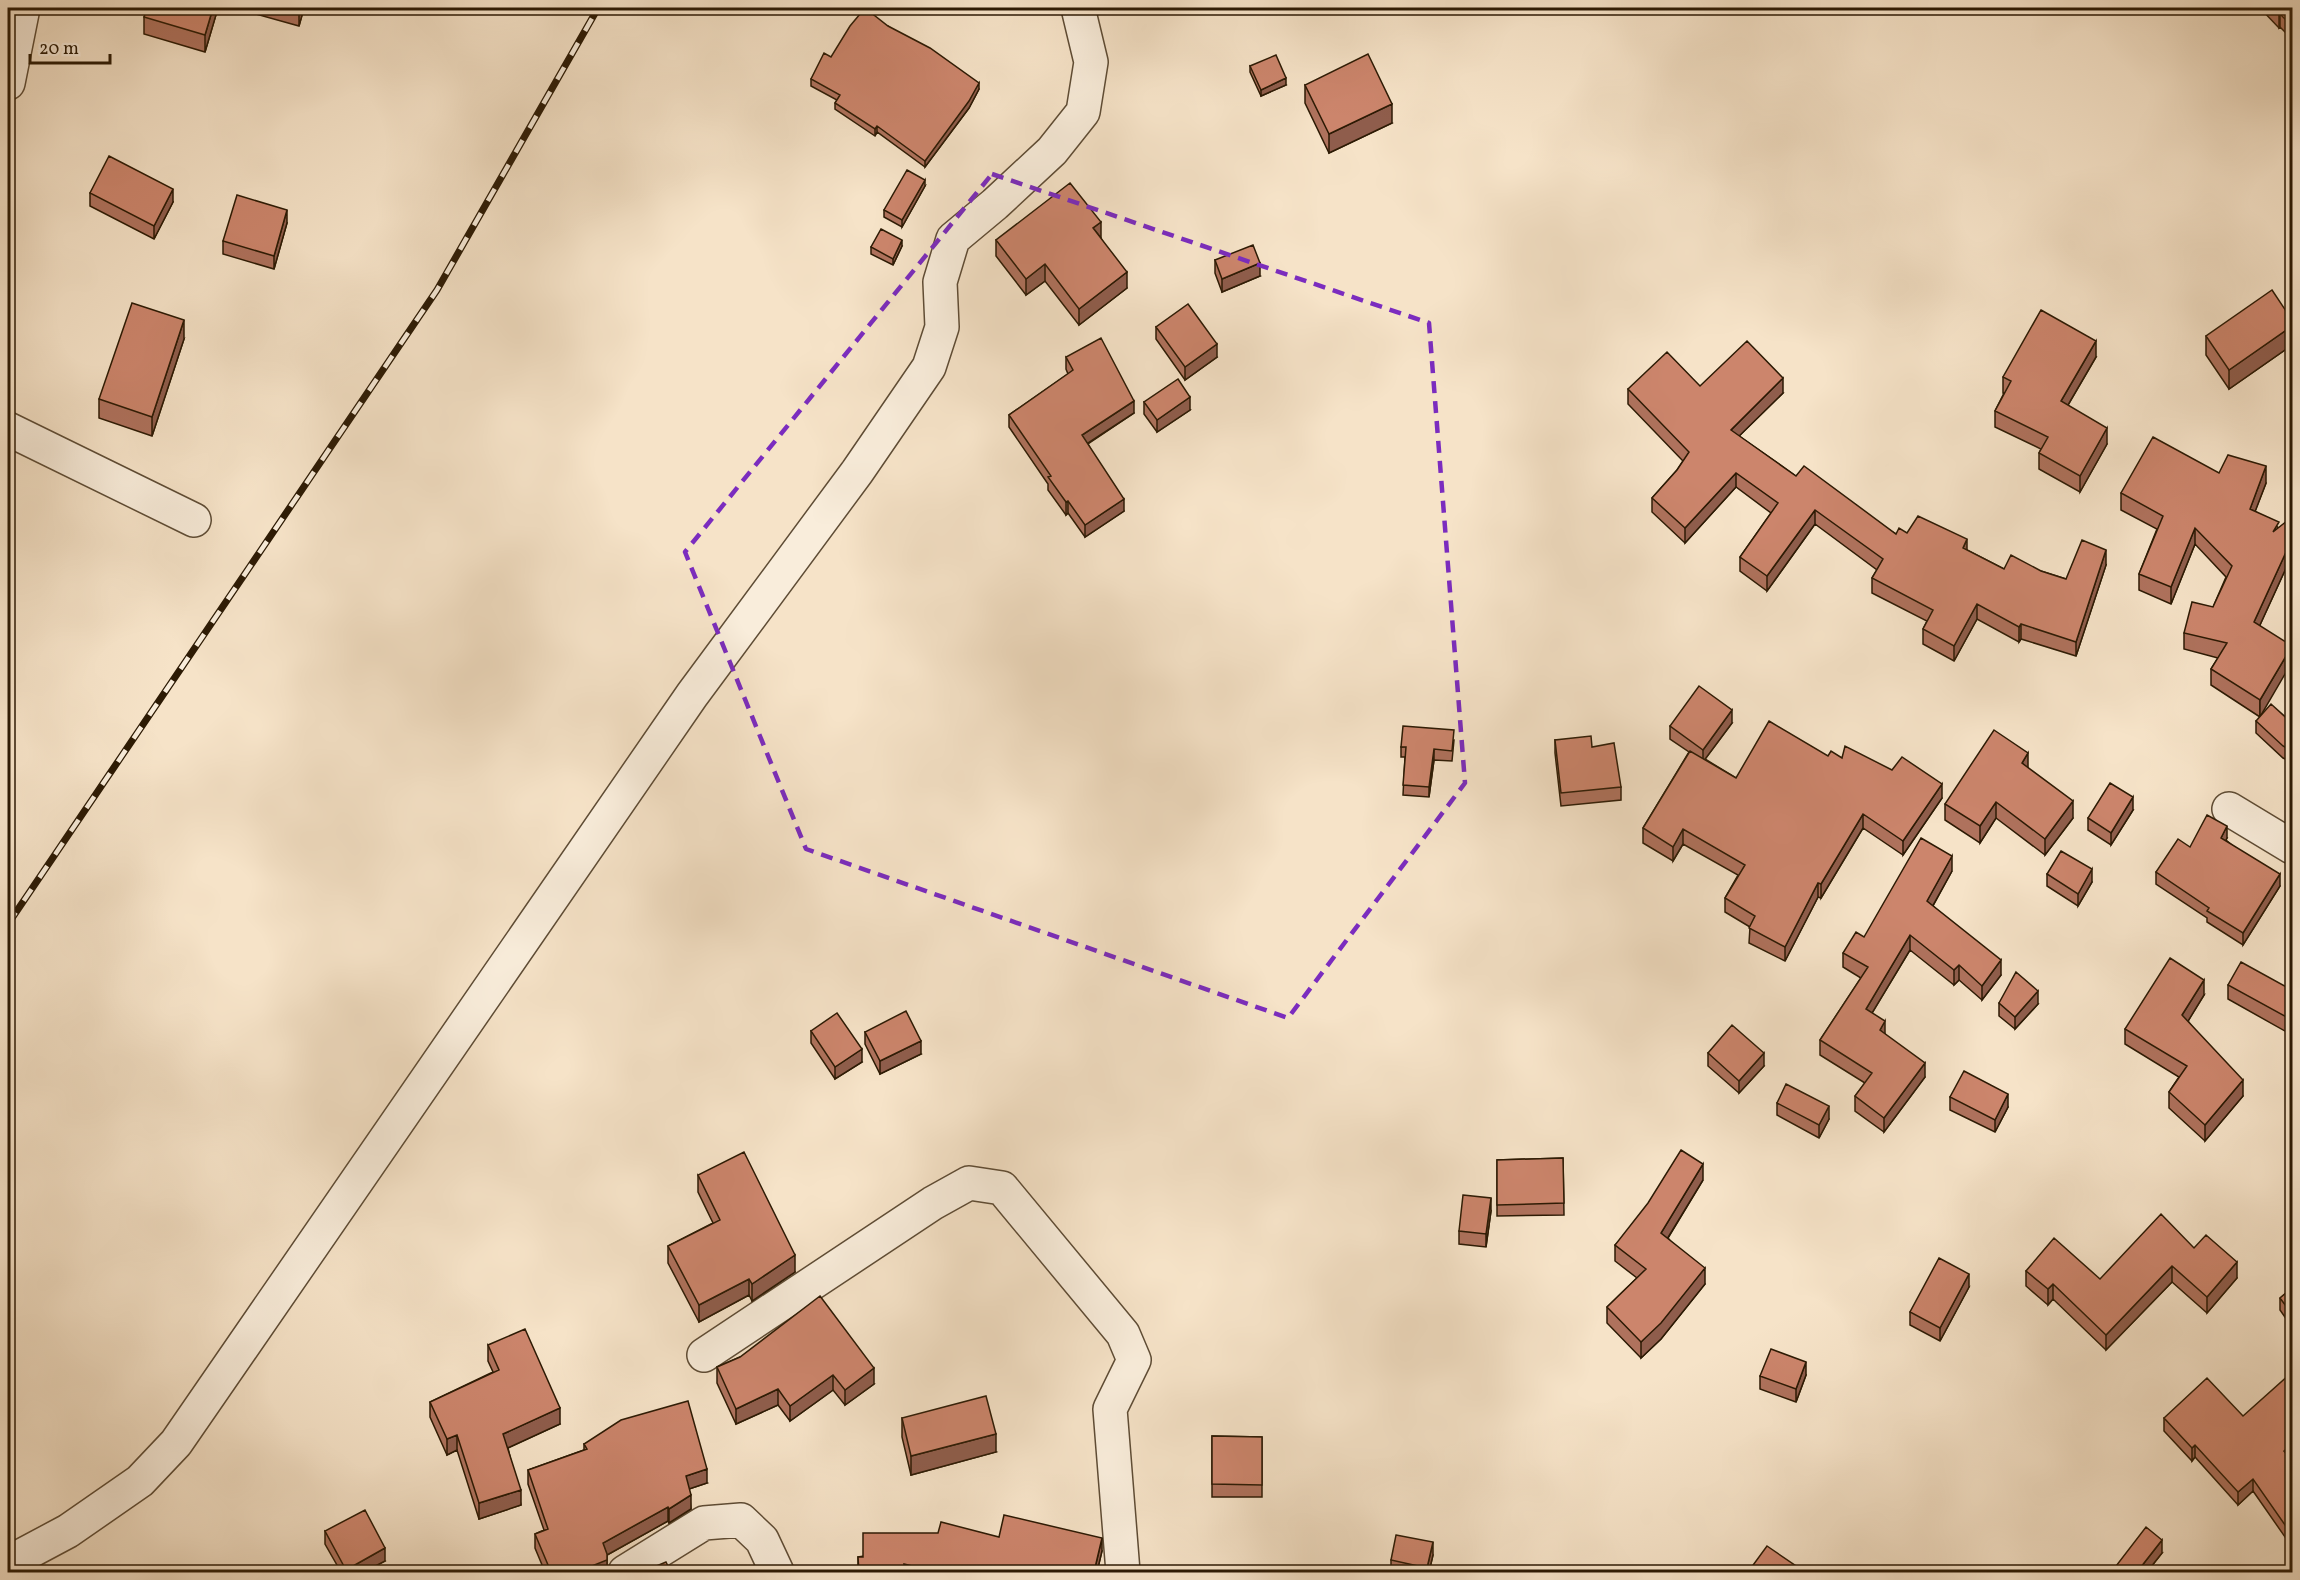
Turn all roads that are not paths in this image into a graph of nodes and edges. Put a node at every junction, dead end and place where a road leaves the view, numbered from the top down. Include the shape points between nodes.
1 (23, 8) edge
2 (1078, 8) edge
3 (8, 83) edge
4 (8, 429) edge
5 (194, 520) dead end
6 (2229, 809) dead end
7 (2292, 847) edge
8 (704, 1355) dead end
9 (8, 1563) edge
10 (625, 1572) edge
11 (777, 1572) edge
12 (1123, 1572) edge

1 - 3 street
2 - 9 street via 1091,62 1083,112 1052,151 953,239 940,282 942,327 929,367 903,405 692,695 176,1443 140,1481 68,1530
4 - 5 street
6 - 7 street
8 - 12 street via 933,1203 969,1183 1002,1188 1124,1334 1134,1360 1110,1409
10 - 11 street via 704,1522 741,1520 762,1540

